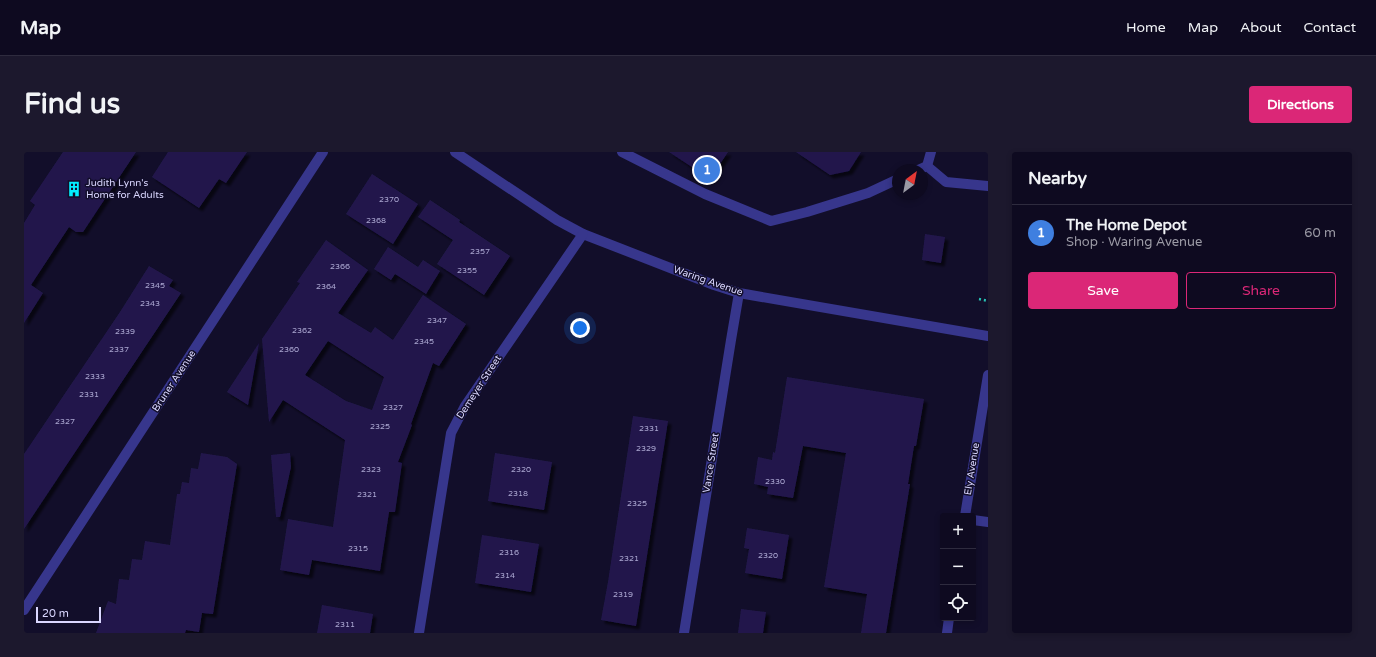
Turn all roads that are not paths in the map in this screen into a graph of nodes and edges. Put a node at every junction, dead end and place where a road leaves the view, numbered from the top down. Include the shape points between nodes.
1 (323, 152) edge
2 (455, 152) edge
3 (622, 152) edge
4 (931, 152) edge
5 (924, 164) edge
6 (928, 172) edge
7 (892, 182) edge
8 (988, 186) edge
9 (584, 234) junction
10 (739, 293) junction
11 (988, 336) edge
12 (988, 375) edge
13 (965, 513) edge
14 (976, 520) edge
15 (988, 522) edge
16 (24, 610) edge
17 (949, 621) edge
18 (419, 633) edge
19 (684, 633) edge
20 (947, 633) edge

1 - 16 street, Bruner Avenue
2 - 9 street, Waring Avenue via 557,220
3 - 7 street via 705,194 771,221 868,193
4 - 5 street
6 - 8 street via 946,182
9 - 10 street, Waring Avenue
9 - 18 street, Demeyer Street via 465,406 451,433
10 - 11 street, Waring Avenue
10 - 19 street, Vance Street
12 - 13 street, Ely Avenue
14 - 15 street
17 - 20 street

